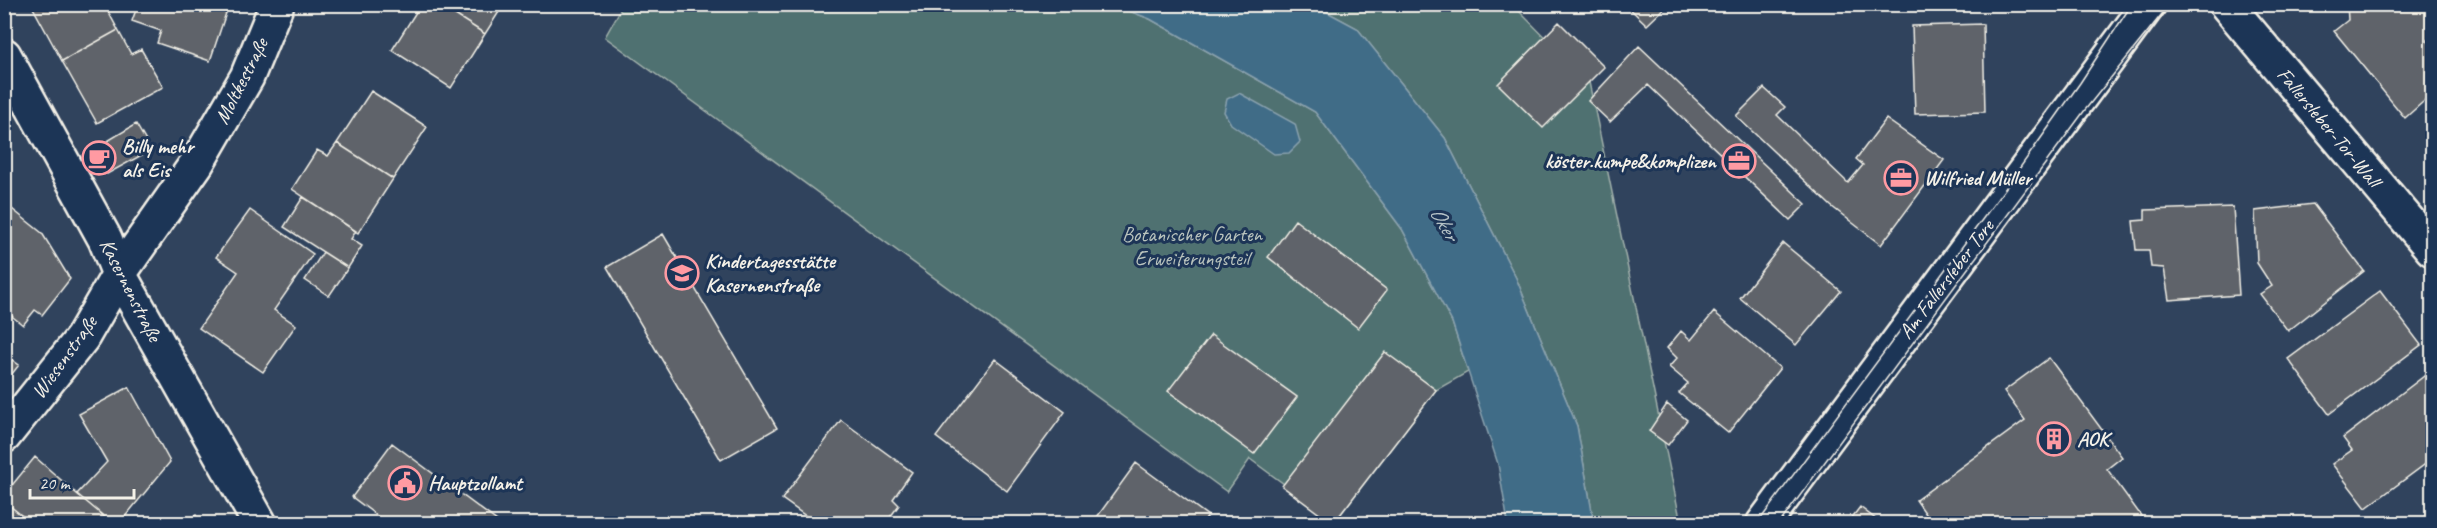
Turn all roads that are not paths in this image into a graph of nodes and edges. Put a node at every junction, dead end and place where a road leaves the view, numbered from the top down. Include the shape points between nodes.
1 (277, 4) edge
2 (2149, 4) edge
3 (2226, 4) edge
4 (4, 55) edge
5 (2433, 249) edge
6 (119, 274) junction
7 (4, 436) edge
8 (260, 524) edge
9 (1763, 524) edge

1 - 6 street, Moltkestraße via 247,77 197,163
2 - 9 street, Am Fallersleber Tore
3 - 5 street, Fallersleber-Tor-Wall
4 - 6 street, Kasernenstraße via 105,239
6 - 7 street, Wiesenstraße via 82,339
6 - 8 street, Kasernenstraße

